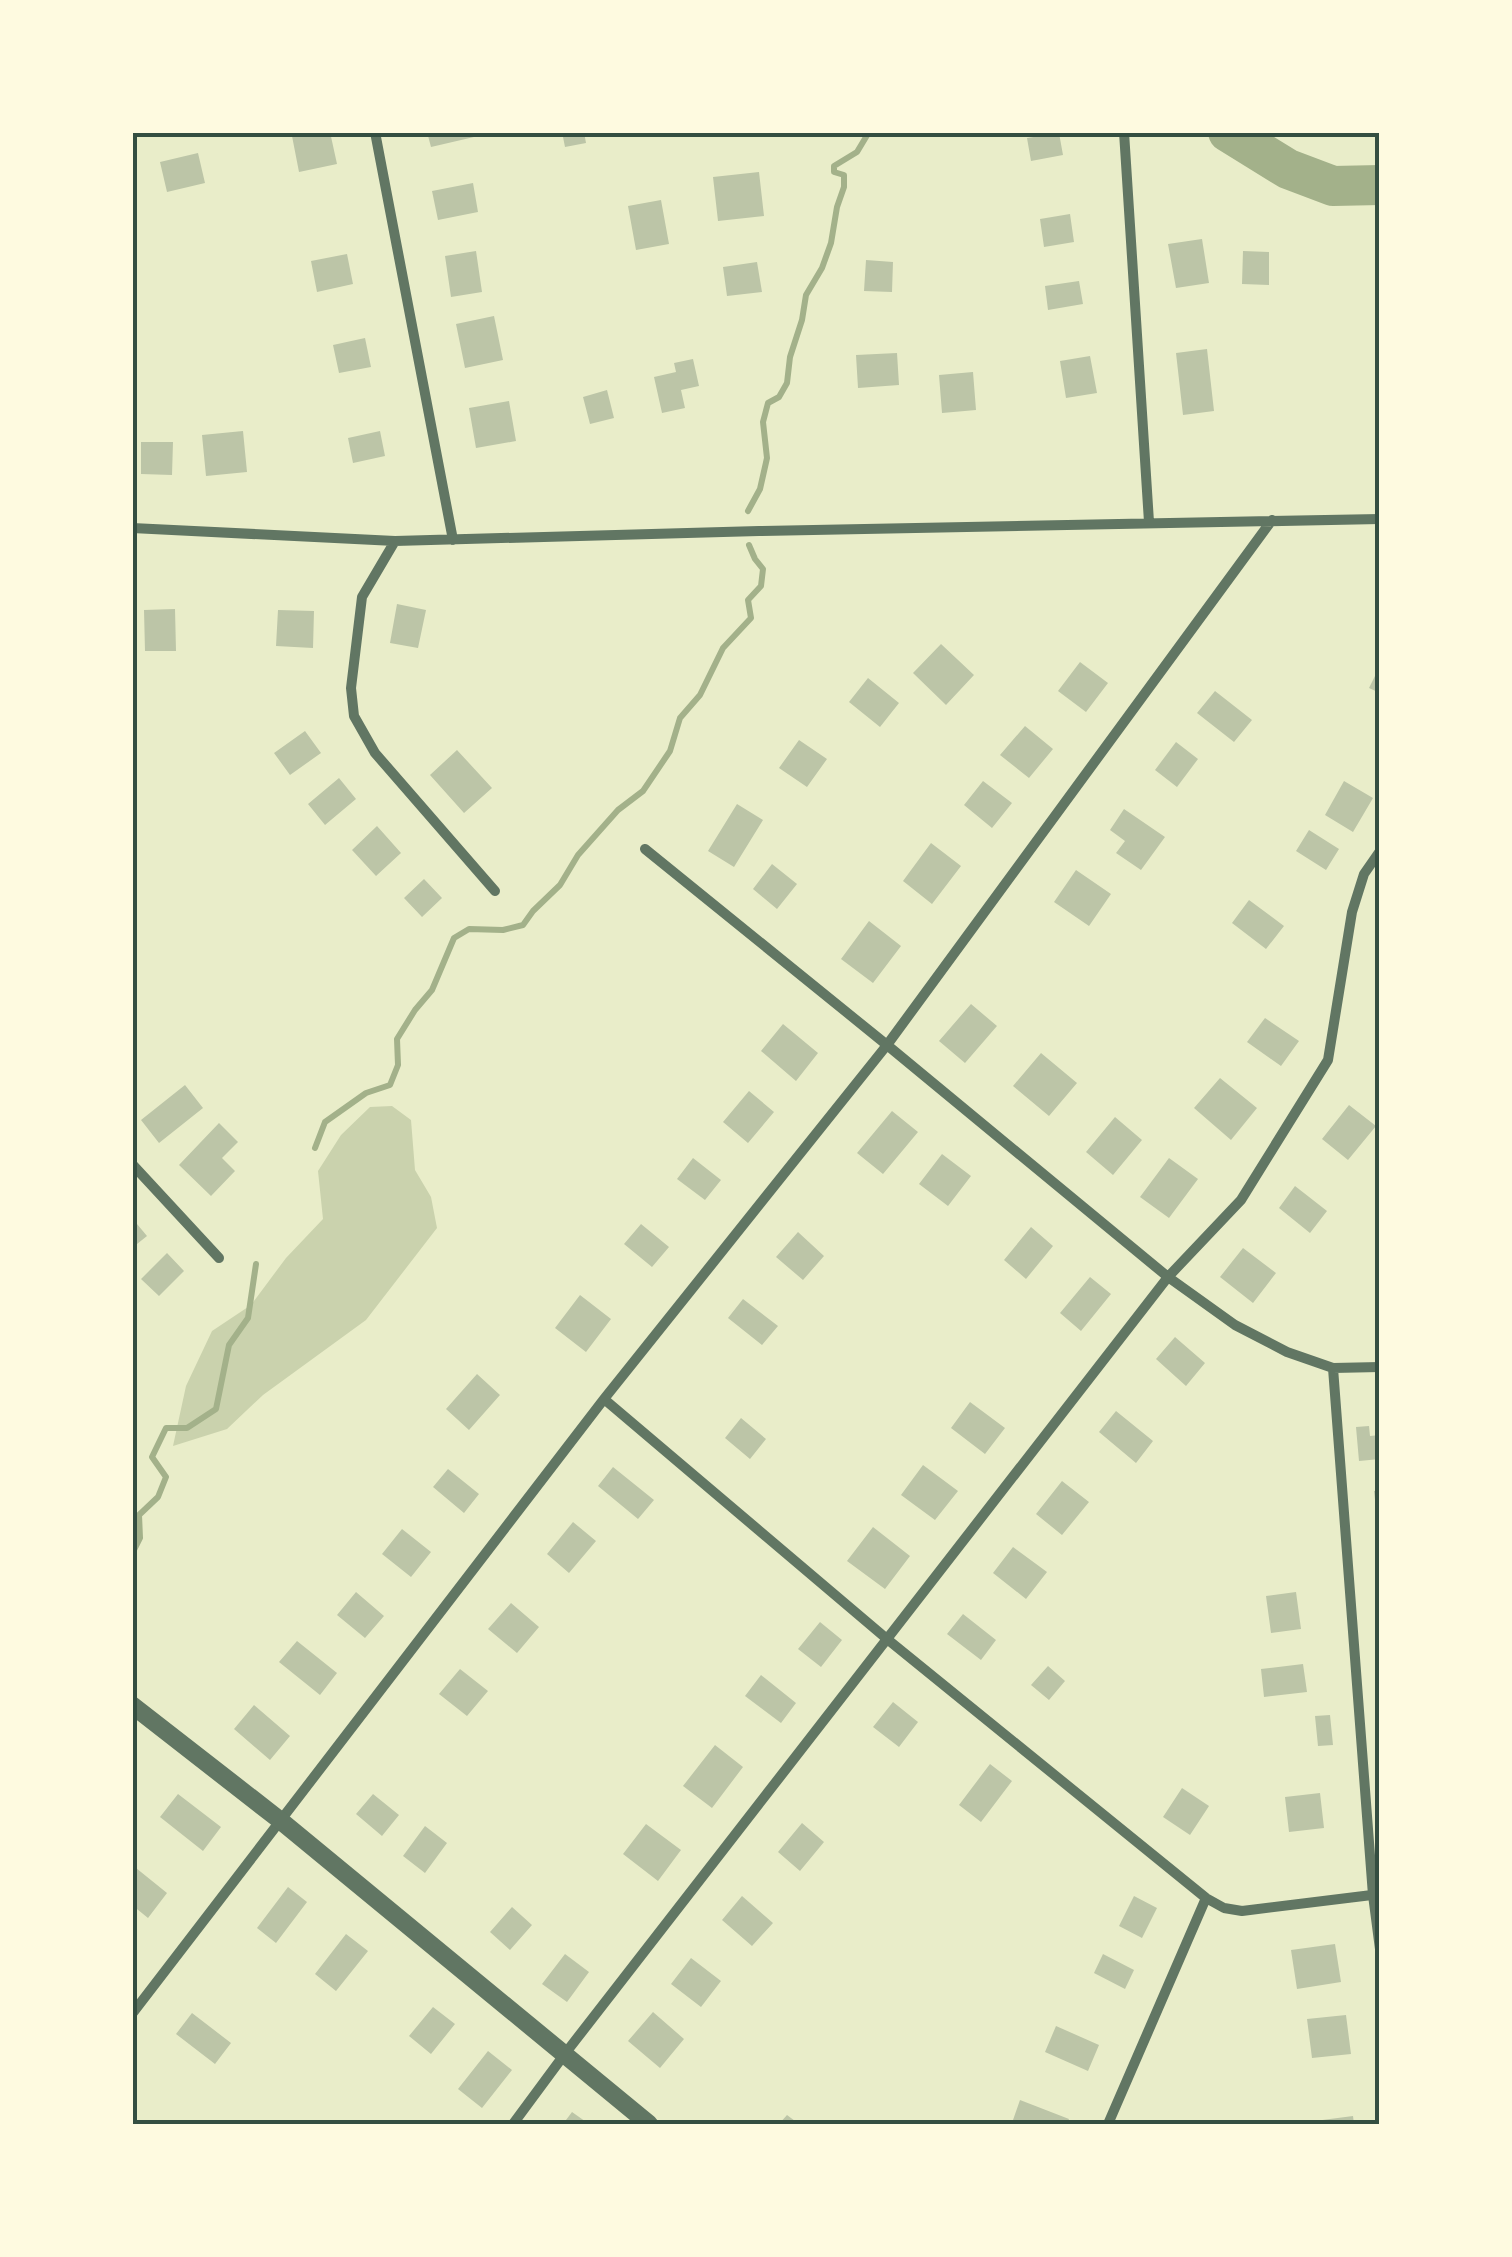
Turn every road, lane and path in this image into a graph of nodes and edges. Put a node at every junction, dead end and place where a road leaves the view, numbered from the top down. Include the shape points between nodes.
1 (374, 132) edge
2 (1124, 132) edge
3 (1380, 519) edge
4 (1272, 520) junction
5 (1149, 522) junction
6 (132, 528) edge
7 (454, 540) junction
8 (395, 541) junction
9 (645, 849) dead end
10 (1380, 851) edge
11 (495, 891) dead end
12 (887, 1045) junction
13 (132, 1164) edge
14 (219, 1258) dead end
15 (1168, 1277) junction
16 (1333, 1368) junction
17 (1380, 1368) edge
18 (604, 1400) junction
19 (886, 1639) junction
20 (132, 1706) edge
21 (280, 1821) junction
22 (1376, 1894) edge
23 (1206, 1898) junction
24 (1380, 1949) edge
25 (132, 2014) edge
26 (564, 2055) junction
27 (513, 2124) edge
28 (649, 2124) edge
29 (1108, 2124) edge

1 - 7 street
2 - 5 street
3 - 4 street
4 - 5 street
4 - 12 street
5 - 7 street
6 - 8 street
7 - 8 street
8 - 11 street via 362,597 354,716 376,753
9 - 12 street
10 - 15 street via 1352,912 1328,1060 1241,1200
12 - 15 street
12 - 18 street
13 - 14 street
15 - 16 street via 1236,1325
15 - 19 street
16 - 17 street
16 - 22 street
18 - 19 street
18 - 21 street
19 - 23 street
19 - 26 street
20 - 21 street
21 - 25 street
21 - 26 street
22 - 23 street via 1242,1910
22 - 24 street
23 - 29 street
26 - 27 street
26 - 28 street

